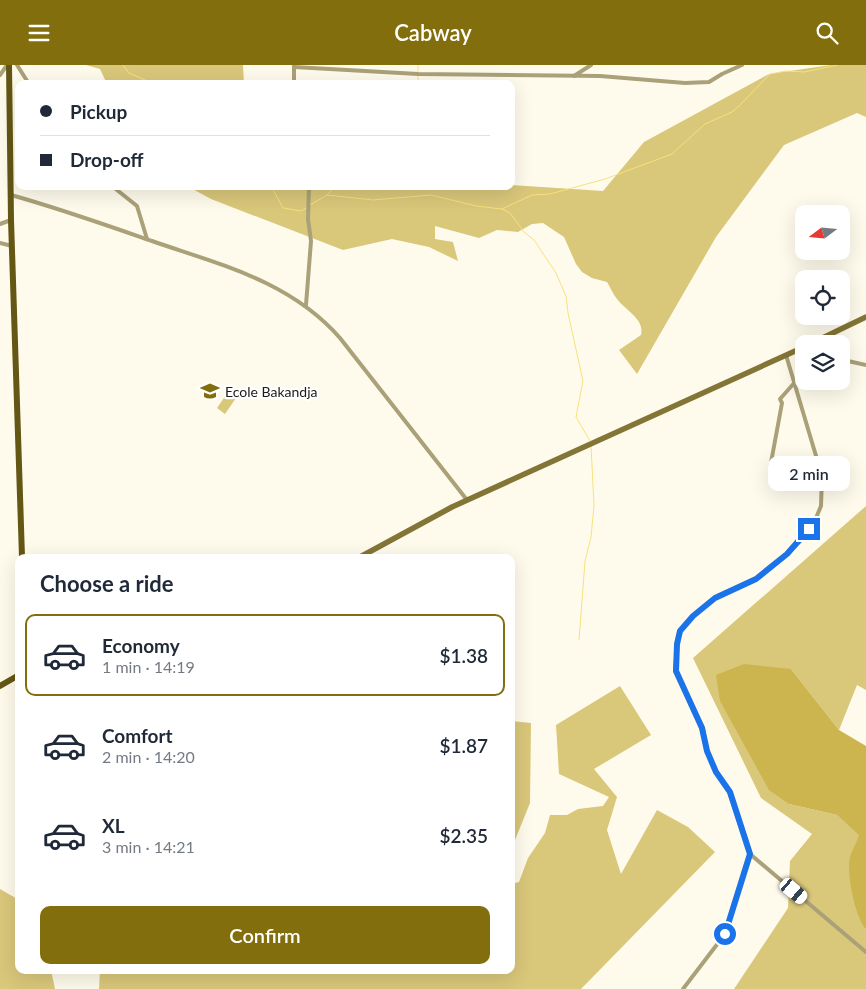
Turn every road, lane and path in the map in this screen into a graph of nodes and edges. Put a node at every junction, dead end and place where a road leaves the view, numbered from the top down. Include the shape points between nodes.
1 (8, 65) edge
2 (17, 65) edge
3 (591, 65) edge
4 (742, 65) edge
5 (294, 66) edge
6 (0, 75) edge
7 (572, 77) junction
8 (26, 80) edge
9 (294, 80) edge
10 (117, 190) edge
11 (309, 190) edge
12 (11, 195) junction
13 (11, 220) junction
14 (0, 224) edge
15 (147, 239) junction
16 (0, 243) edge
17 (12, 246) junction
18 (306, 305) junction
19 (866, 317) edge
20 (829, 335) edge
21 (795, 351) edge
22 (786, 355) junction
23 (850, 361) edge
24 (866, 365) edge
25 (795, 379) edge
26 (795, 383) edge
27 (797, 390) edge
28 (770, 467) dead end
29 (468, 500) junction
30 (22, 554) edge
31 (366, 554) edge
32 (15, 678) edge
33 (0, 687) edge
34 (750, 854) junction
35 (866, 952) edge
36 (683, 989) edge

1 - 6 street
1 - 12 main road
2 - 8 street
3 - 7 street
4 - 7 street via 709,83
5 - 7 street via 418,74
5 - 9 street
10 - 15 street via 137,206
11 - 18 street via 311,241
12 - 13 main road
12 - 15 street
13 - 14 street
13 - 17 main road
15 - 18 street via 244,272
16 - 17 street
17 - 30 main road
18 - 29 street via 323,318 340,338
19 - 20 main road
21 - 22 main road
22 - 25 street
22 - 29 main road
23 - 24 street
26 - 28 street via 780,399 782,403
27 - 34 street via 803,420 822,476 821,506 816,518 802,539 756,579 715,598 693,616 680,631 677,644 676,671 702,728 713,765 730,792
29 - 31 main road
32 - 33 main road
34 - 35 street
34 - 36 street via 725,934

